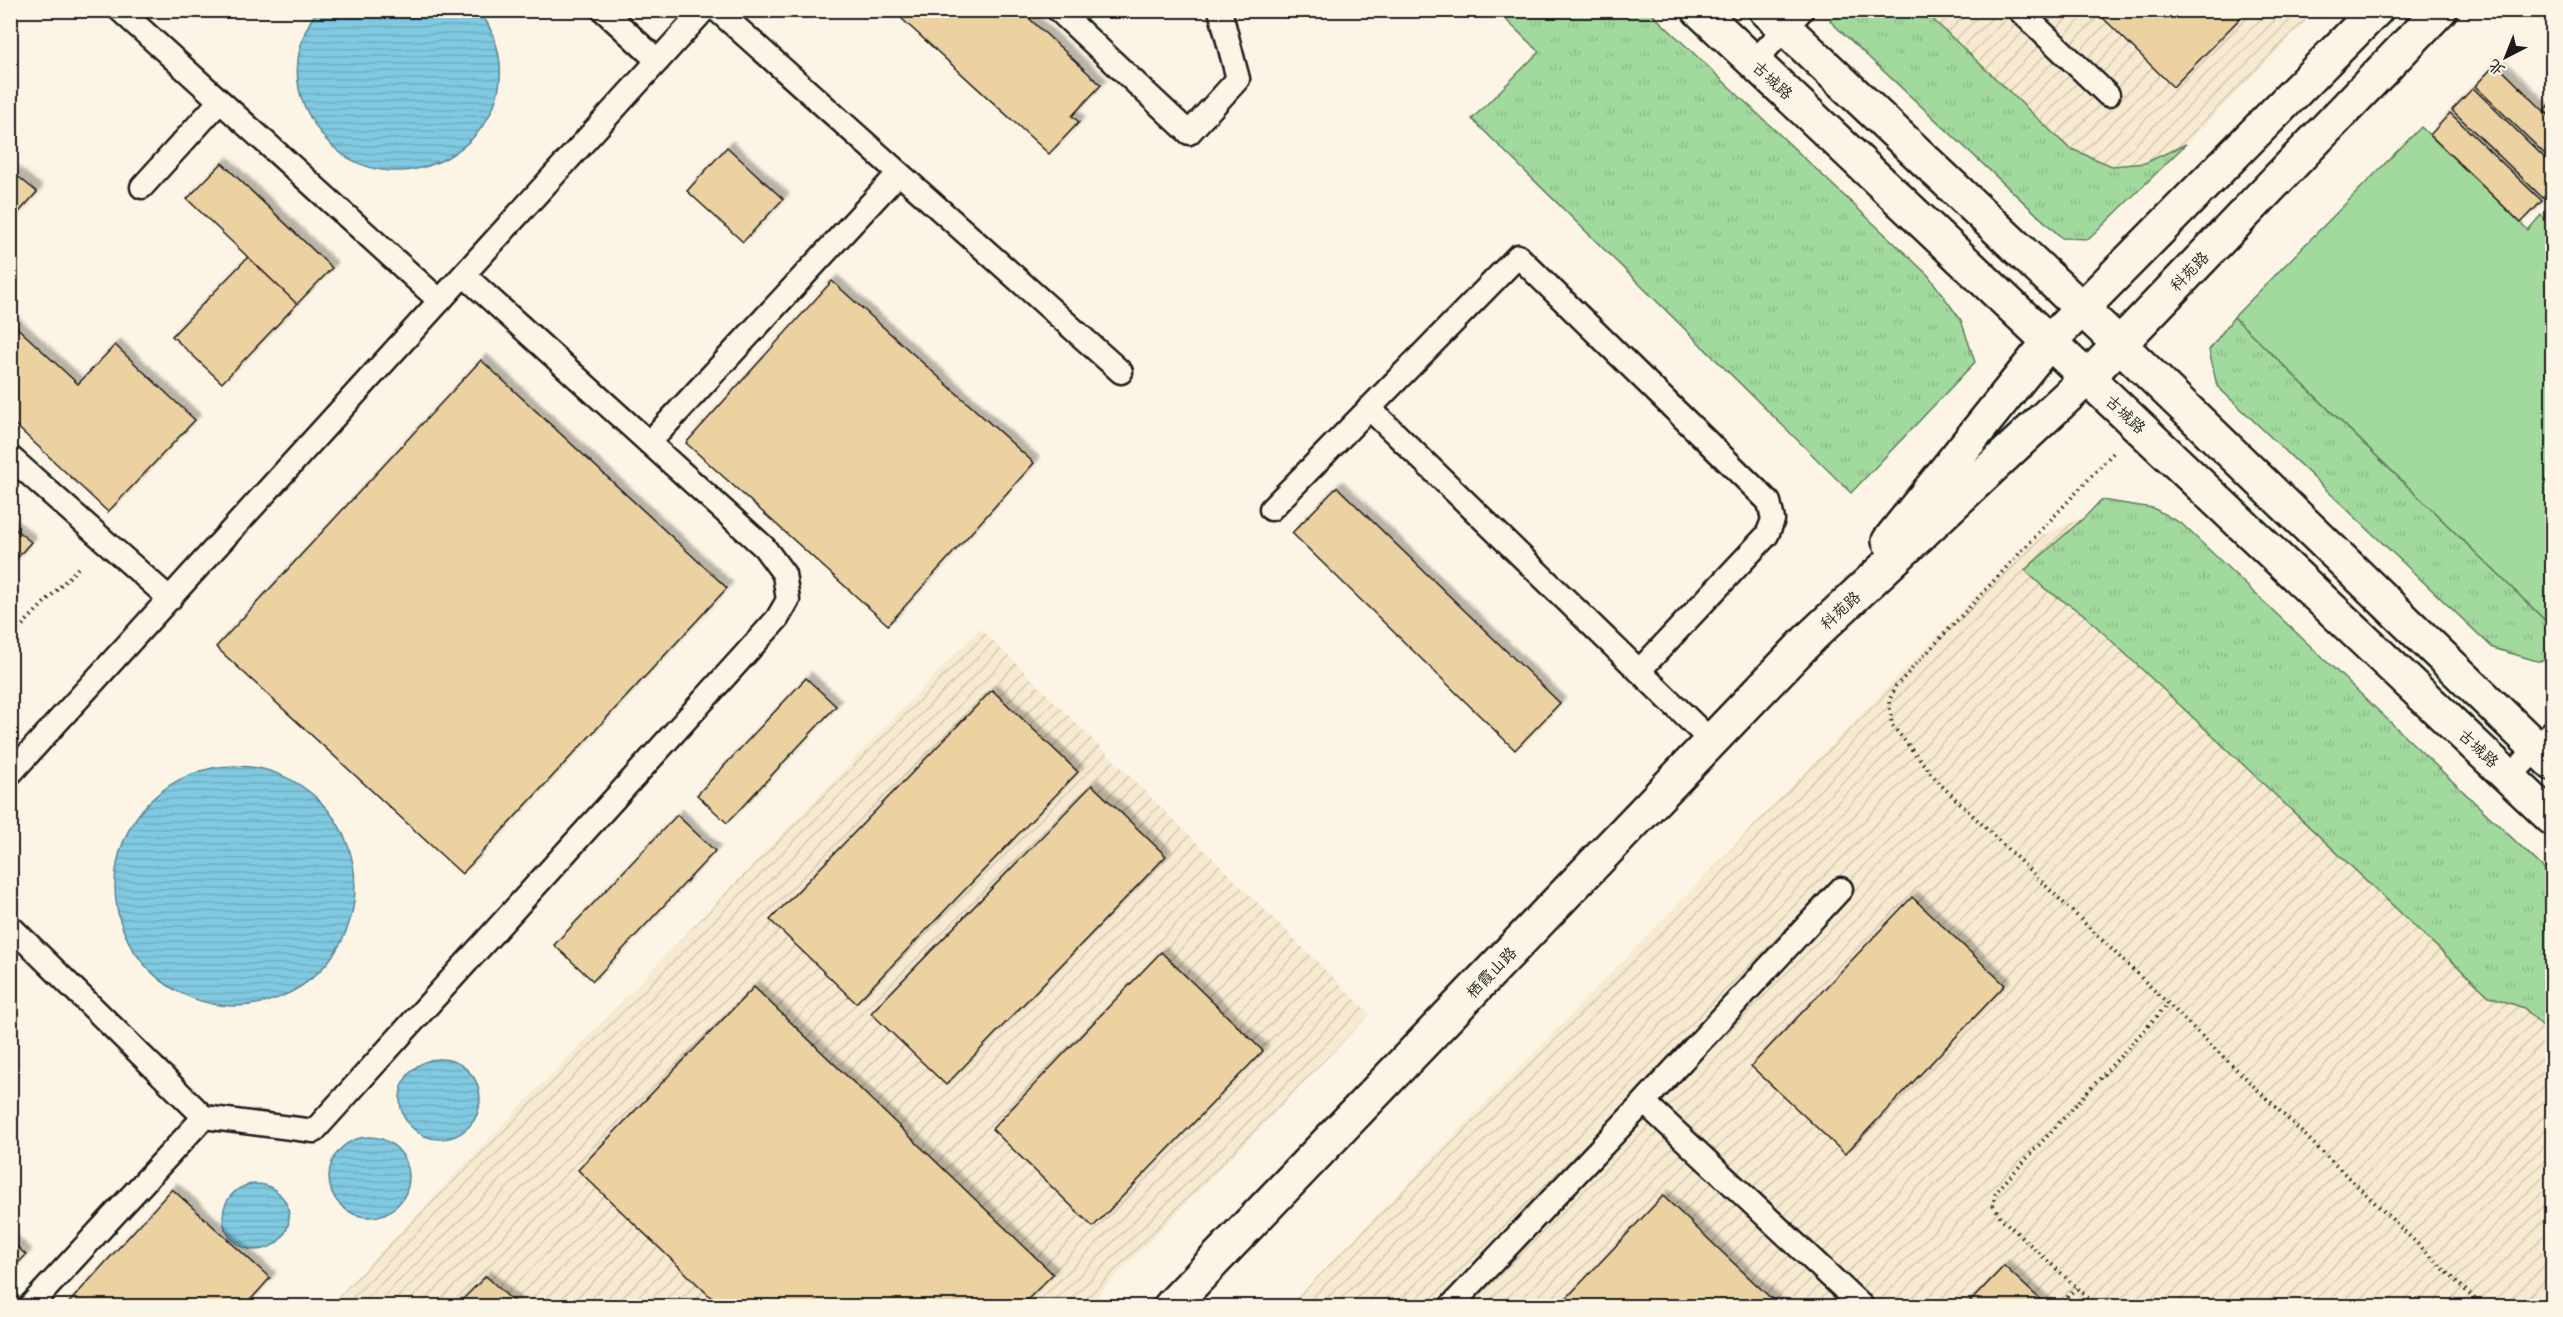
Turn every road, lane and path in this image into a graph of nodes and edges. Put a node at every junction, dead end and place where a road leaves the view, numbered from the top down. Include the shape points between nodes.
1 (120, 10) edge
2 (603, 10) edge
3 (704, 10) edge
4 (717, 10) edge
5 (1058, 10) edge
6 (1220, 10) edge
7 (1699, 10) edge
8 (2019, 10) edge
9 (2376, 10) edge
10 (2440, 10) edge
11 (1784, 16) edge
12 (658, 61) junction
13 (1754, 62) junction
14 (2108, 95) dead end
15 (220, 101) junction
16 (899, 172) junction
17 (142, 187) dead end
18 (464, 275) junction
19 (440, 301) junction
20 (2082, 309) junction
21 (2049, 342) junction
22 (2119, 344) junction
23 (1121, 372) dead end
24 (2087, 378) junction
25 (1369, 408) junction
26 (2138, 426) junction
27 (650, 443) junction
28 (10, 457) edge
29 (1271, 509) dead end
30 (104, 540) junction
31 (170, 598) junction
32 (1811, 637) junction
33 (10, 638) edge
34 (1639, 671) junction
35 (1711, 741) junction
36 (2547, 748) edge
37 (10, 774) edge
38 (2510, 777) junction
39 (2553, 818) edge
40 (1841, 889) dead end
41 (10, 926) edge
42 (2168, 1004) junction
43 (1644, 1102) junction
44 (204, 1117) junction
45 (2076, 1288) junction
46 (30, 1306) edge
47 (1171, 1306) edge
48 (1451, 1306) edge
49 (1862, 1306) edge
50 (2059, 1306) edge
51 (2097, 1306) edge
52 (2482, 1306) edge

1 - 15 lane
2 - 12 lane
3 - 12 lane
4 - 16 lane
5 - 6 lane via 1189,133 1238,79
7 - 13 street, 古城路
8 - 14 lane
9 - 20 street, 科苑路
10 - 22 street, 科苑路
11 - 13 lane
11 - 20 street
12 - 18 lane
13 - 21 street, 古城路
15 - 17 lane
15 - 19 lane
16 - 23 lane
16 - 27 lane
18 - 19 lane
18 - 27 lane
19 - 31 lane
20 - 21 street, 科苑路
20 - 22 street
21 - 24 street, 古城路
21 - 32 street, 科苑路
22 - 24 street, 科苑路
22 - 36 street
24 - 26 street, 古城路
24 - 32 street, 科苑路
25 - 29 lane
25 - 34 lane
25 - 34 lane via 1518,256 1769,502 1773,520 1767,535
26 - 38 street, 古城路
26 - 42 path via 1896,686 1888,701 1892,725 1939,783
27 - 44 lane via 764,547 784,574 788,600 777,619 314,1131
28 - 30 lane
30 - 31 lane
30 - 33 path
31 - 37 lane
32 - 35 street, 栖霞山路
34 - 35 lane
35 - 47 street, 栖霞山路
36 - 38 lane
38 - 39 street, 古城路
40 - 43 lane
41 - 44 lane
42 - 45 path via 1996,1192 1993,1205 2001,1218
42 - 52 path
43 - 48 lane
43 - 49 lane
44 - 46 lane
45 - 50 path
45 - 51 path

